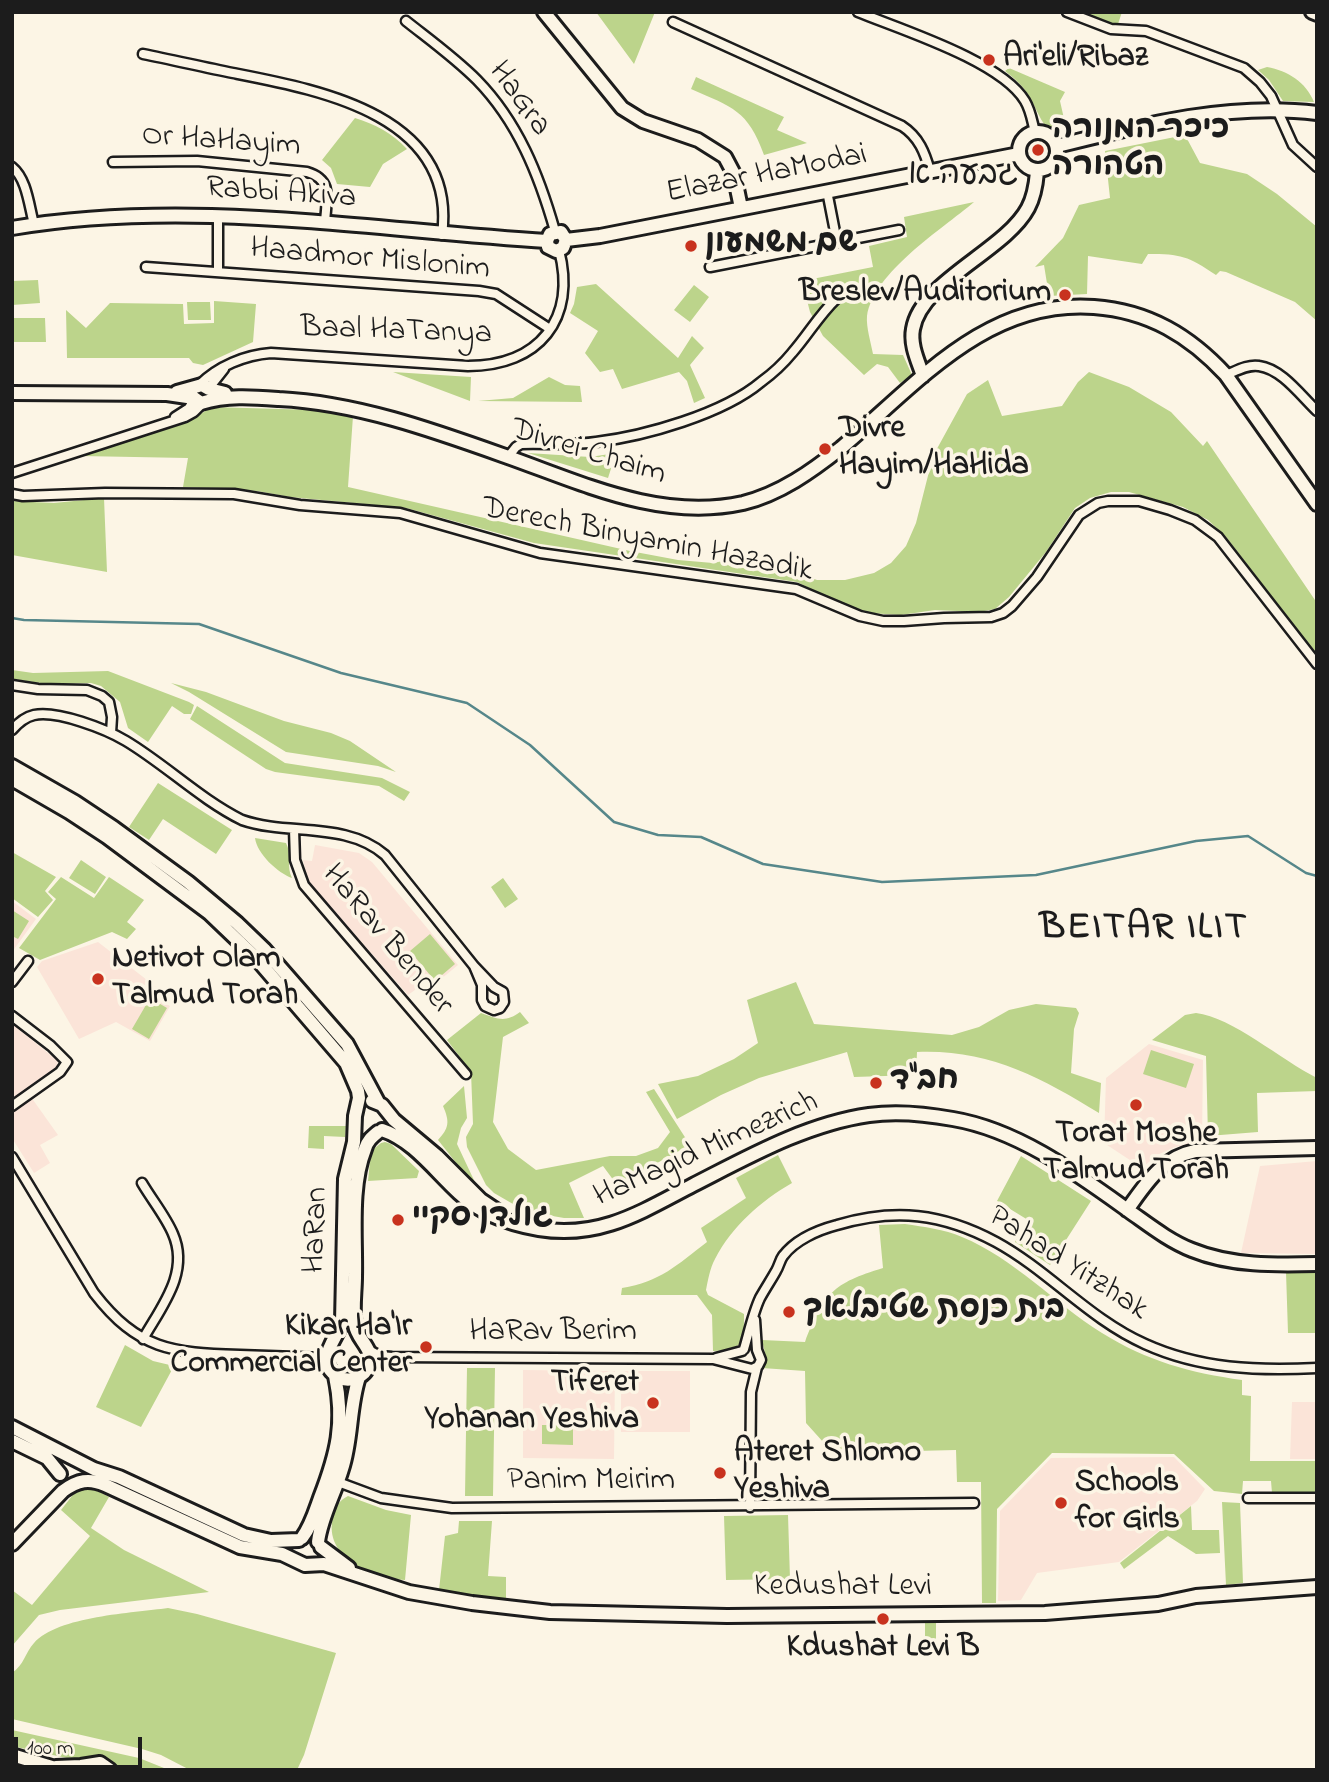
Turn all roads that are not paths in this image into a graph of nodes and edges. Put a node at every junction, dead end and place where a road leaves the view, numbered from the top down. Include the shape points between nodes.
1 (544, 12) edge
2 (858, 12) edge
3 (1067, 12) edge
4 (407, 21) dead end
5 (673, 22) dead end
6 (143, 54) dead end
7 (1278, 110) junction
8 (1317, 113) edge
9 (1035, 132) junction
10 (1057, 146) junction
11 (1019, 154) junction
12 (113, 162) dead end
13 (12, 167) edge
14 (1317, 167) edge
15 (930, 171) junction
16 (1037, 172) junction
17 (827, 191) junction
18 (741, 208) junction
19 (218, 216) junction
20 (325, 223) junction
21 (34, 224) junction
22 (12, 228) edge
23 (899, 230) dead end
24 (442, 235) junction
25 (551, 236) junction
26 (837, 243) junction
27 (562, 245) junction
28 (146, 267) dead end
29 (710, 267) dead end
30 (218, 272) junction
31 (836, 299) dead end
32 (550, 329) junction
33 (1226, 375) junction
34 (923, 376) junction
35 (12, 393) edge
36 (202, 393) junction
37 (1317, 411) edge
38 (508, 457) junction
39 (12, 473) edge
40 (12, 494) edge
41 (1317, 504) edge
42 (1317, 664) edge
43 (12, 685) edge
44 (12, 730) edge
45 (111, 733) junction
46 (12, 766) edge
47 (12, 779) edge
48 (294, 829) junction
49 (28, 961) dead end
50 (474, 966) junction
51 (12, 982) edge
52 (494, 987) junction
53 (483, 993) junction
54 (12, 1016) edge
55 (466, 1074) dead end
56 (382, 1105) junction
57 (12, 1106) edge
58 (358, 1107) junction
59 (355, 1120) junction
60 (380, 1131) junction
61 (1317, 1148) edge
62 (12, 1157) edge
63 (142, 1183) dead end
64 (1127, 1210) junction
65 (541, 1230) junction
66 (1317, 1264) edge
67 (754, 1317) junction
68 (143, 1339) junction
69 (334, 1342) junction
70 (366, 1346) junction
71 (743, 1350) junction
72 (757, 1350) junction
73 (392, 1357) junction
74 (326, 1358) junction
75 (713, 1359) junction
76 (369, 1365) junction
77 (742, 1366) junction
78 (758, 1366) junction
79 (1317, 1368) edge
80 (335, 1376) junction
81 (359, 1377) junction
82 (751, 1392) junction
83 (12, 1427) edge
84 (12, 1441) edge
85 (78, 1462) junction
86 (69, 1479) junction
87 (338, 1482) junction
88 (1317, 1498) edge
89 (1248, 1499) dead end
90 (974, 1503) dead end
91 (750, 1507) junction
92 (301, 1539) junction
93 (12, 1544) edge
94 (320, 1544) junction
95 (297, 1560) junction
96 (313, 1563) junction
97 (380, 1584) junction
98 (1314, 1588) edge
99 (12, 1755) edge
100 (88, 1767) edge
101 (59, 1768) edge
102 (110, 1770) edge

1 - 18 street via 622,108 725,157
2 - 9 street via 995,71 1017,89
3 - 7 street via 1111,29 1146,31 1234,63 1260,82
4 - 25 street, HaGra via 454,59 498,104 531,158
5 - 15 street via 902,127 915,137
6 - 24 street via 327,94 378,115 408,136 428,164 442,207
7 - 8 street
7 - 10 street via 1210,114
7 - 14 street via 1293,145
9 - 10 street via 1046,133
9 - 11 street via 1024,137
10 - 16 street via 1054,163
11 - 15 street, Elazar HaModai
11 - 16 street via 1023,164
12 - 20 street, Or HaHayim via 197,161 318,175 326,186
13 - 21 street via 23,183
15 - 17 street, Elazar HaModai
16 - 34 street via 1023,216 940,288 918,314 913,338
17 - 18 street, Elazar HaModai
17 - 26 street
18 - 27 street, Elazar HaModai
19 - 20 street, Rabbi Akiva
19 - 21 street, Rabbi Akiva
19 - 30 street
20 - 24 street, Rabbi Akiva
21 - 22 street, Rabbi Akiva
23 - 26 street
24 - 25 street, Rabbi Akiva
25 - 27 street via 550,249
26 - 29 street
27 - 32 street, Baal HaTanya via 564,297
28 - 30 street, Haadmor Mislonim
30 - 32 street, Haadmor Mislonim via 479,291 496,294
31 - 38 street via 792,354 732,402 622,438 521,444
32 - 36 street, Baal HaTanya via 528,352 484,366 271,353 247,357 232,363
33 - 34 street, Divrei Chaim via 1193,342 1155,322 1104,308 1063,305 979,334
33 - 37 street via 1252,366 1268,369
33 - 41 street, Divrei Chaim
34 - 38 street, Divrei Chaim via 805,475 747,502 704,508 651,504 596,490
35 - 36 street, Divrei Chaim
36 - 38 street, Divrei Chaim via 292,399 362,410
36 - 39 street, Baal HaTanya via 189,408 166,422
40 - 42 street, Derech Binyamin Hazadik via 234,494 400,513 540,552 796,589 883,621 1003,613 1037,577 1079,515 1098,503 1139,501 1195,520 1219,537
43 - 45 street via 95,692 109,702
44 - 45 street via 31,715 44,714
45 - 48 street via 230,815 253,824
46 - 56 street, HaMagid Mimezrich via 114,828 237,923 347,1044
47 - 58 street via 107,837 230,932 338,1051 358,1091
48 - 50 street via 360,839 379,850
48 - 55 street, HaRav Bender via 295,860 304,885
49 - 51 street
50 - 52 street
50 - 53 street
52 - 53 street
52 - 53 street via 504,995 497,1009 485,1006
54 - 57 street via 67,1062
56 - 58 street via 367,1101
56 - 60 street via 388,1118
56 - 65 street, HaMagid Mimezrich via 481,1200
58 - 59 street
59 - 60 street via 363,1132
59 - 69 street, HaRan via 345,1189 342,1322
60 - 65 street, HaMagid Mimezrich via 414,1150 476,1207 507,1222
60 - 70 street, HaRan via 366,1145 358,1180 354,1324
61 - 64 street via 1179,1154 1153,1174
62 - 68 street via 94,1293 120,1323
63 - 68 street via 173,1232 179,1256 177,1277
64 - 65 street, HaMagid Mimezrich via 997,1130 928,1115 871,1114 786,1140 625,1220 566,1232
64 - 66 street, HaMagid Mimezrich via 1174,1242 1207,1256 1243,1263
67 - 71 street, Pahad Yitzhak
67 - 72 street, Pahad Yitzhak
67 - 79 street, Pahad Yitzhak via 781,1258 791,1248 822,1229 894,1214 956,1224 996,1242 1114,1328 1167,1353 1237,1368
68 - 74 street via 197,1354
69 - 70 street via 350,1336
69 - 74 street
70 - 73 street, HaRav Berim via 380,1356
70 - 76 street
71 - 72 street
71 - 75 street, HaRav Berim
71 - 77 street via 738,1358
72 - 78 street
73 - 75 street, HaRav Berim
73 - 76 street, HaRav Berim
74 - 80 street
75 - 77 street, HaRav Berim
76 - 81 street
77 - 78 street
77 - 82 street
78 - 82 street
80 - 81 street
80 - 92 street via 341,1422 337,1446
81 - 87 street
82 - 91 street
83 - 85 street
84 - 86 street via 47,1458
85 - 86 street via 85,1473
85 - 86 street via 63,1463
85 - 92 street via 244,1535 271,1541
86 - 93 street
86 - 95 street via 106,1485 240,1547
87 - 91 street, Panim Meirim via 381,1497 452,1508
87 - 94 street via 321,1526
88 - 89 street
90 - 91 street, Panim Meirim
92 - 94 street via 309,1537
92 - 95 street via 293,1552
94 - 96 street via 319,1558
94 - 97 street, Kedushat Levi via 354,1571
95 - 96 street
96 - 97 street, Kedushat Levi
97 - 98 street, Kedushat Levi via 472,1603 550,1612 727,1616 1045,1613
99 - 101 street
100 - 101 street
100 - 102 street via 100,1763

